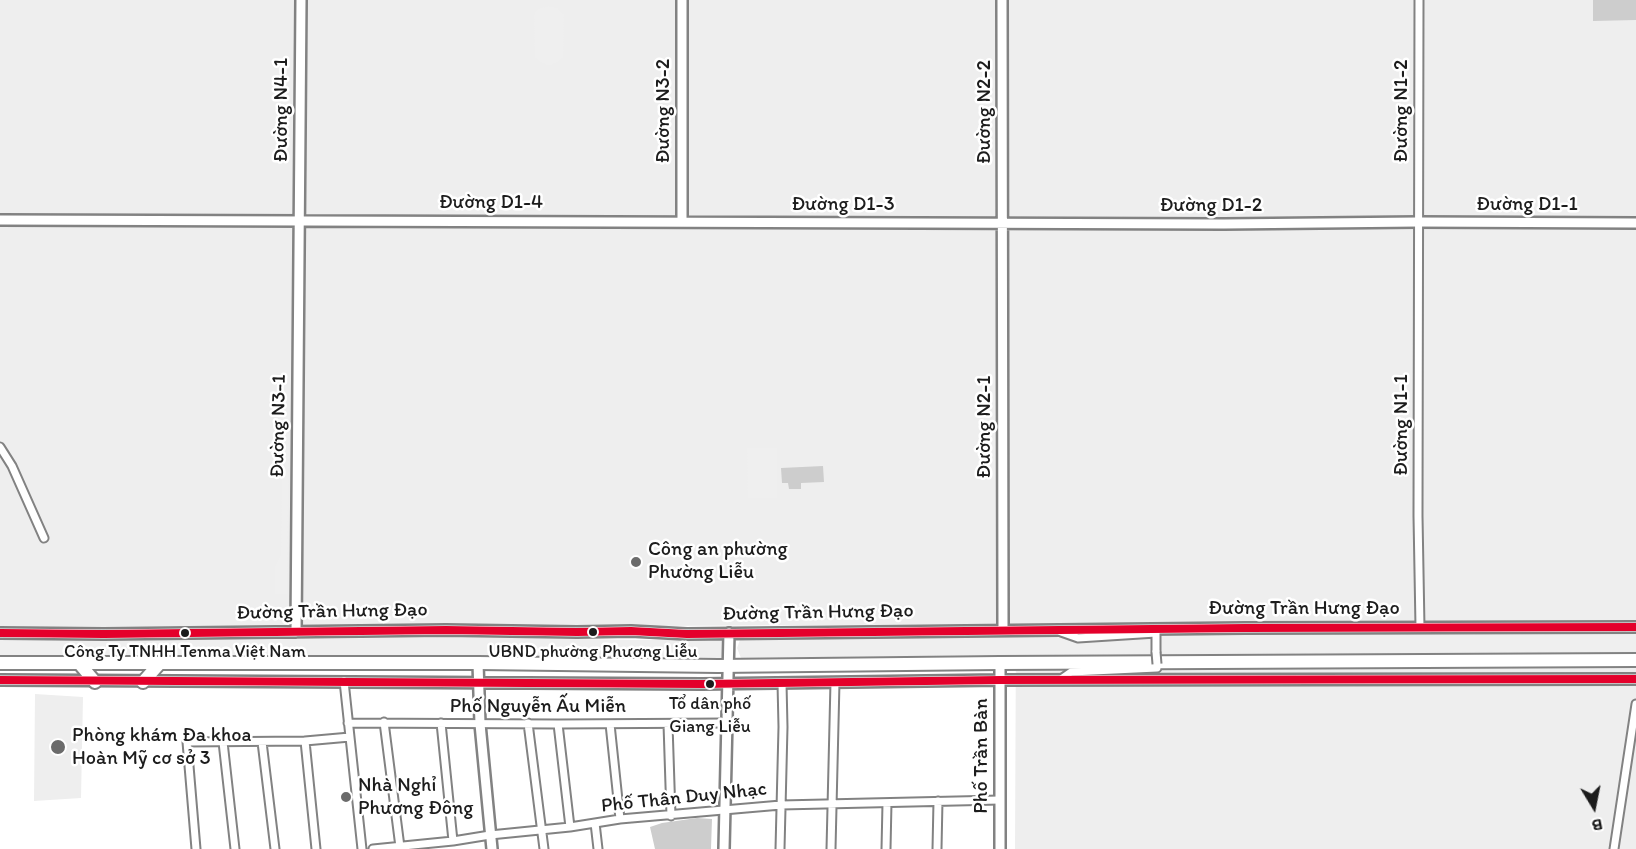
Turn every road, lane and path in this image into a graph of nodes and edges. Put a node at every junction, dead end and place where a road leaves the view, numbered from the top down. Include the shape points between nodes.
1 (301, 0) edge
2 (682, 0) edge
3 (1002, 0) edge
4 (1419, 0) edge
5 (0, 220) edge
6 (299, 220) junction
7 (682, 222) junction
8 (1418, 222) junction
9 (1636, 223) edge
10 (1004, 224) junction
11 (0, 447) edge
12 (44, 538) dead end
13 (1420, 627) junction
14 (1636, 627) edge
15 (1003, 630) junction
16 (1059, 631) junction
17 (296, 632) junction
18 (0, 633) edge
19 (729, 633) junction
20 (1636, 660) edge
21 (0, 663) edge
22 (79, 663) junction
23 (160, 663) junction
24 (478, 663) junction
25 (1000, 663) junction
26 (729, 666) junction
27 (1636, 679) edge
28 (0, 680) edge
29 (1000, 680) junction
30 (345, 681) junction
31 (1058, 681) junction
32 (94, 682) junction
33 (143, 682) junction
34 (835, 682) junction
35 (477, 683) junction
36 (782, 683) junction
37 (727, 684) junction
38 (1636, 704) edge
39 (384, 722) junction
40 (348, 723) junction
41 (441, 723) junction
42 (528, 723) junction
43 (727, 723) junction
44 (480, 724) junction
45 (558, 724) junction
46 (610, 724) junction
47 (668, 724) junction
48 (350, 737) junction
49 (305, 741) junction
50 (223, 742) junction
51 (262, 742) junction
52 (1000, 800) junction
53 (938, 801) junction
54 (887, 803) junction
55 (833, 804) junction
56 (781, 805) junction
57 (725, 810) junction
58 (671, 816) junction
59 (620, 819) junction
60 (595, 823) junction
61 (570, 827) junction
62 (542, 830) junction
63 (490, 835) junction
64 (453, 841) junction
65 (400, 847) junction
66 (196, 849) edge
67 (235, 849) edge
68 (275, 849) edge
69 (316, 849) edge
70 (362, 849) edge
71 (373, 849) edge
72 (492, 849) edge
73 (544, 849) edge
74 (598, 849) edge
75 (724, 849) edge
76 (780, 849) edge
77 (831, 849) edge
78 (886, 849) edge
79 (937, 849) edge
80 (1000, 849) edge
81 (1614, 849) edge

1 - 6 main road, Đường N4-1
2 - 7 main road, Đường N3-2
3 - 10 main road, Đường N2-2
4 - 8 street, Đường N1-2
5 - 6 main road, Đường D1-4
6 - 7 main road, Đường D1-4
6 - 17 main road, Đường N3-1
7 - 10 main road, Đường D1-3
8 - 9 main road, Đường D1-1
8 - 10 main road, Đường D1-2
8 - 13 street, Đường N1-1
10 - 15 main road, Đường N2-1
11 - 12 street
13 - 14 main road, Đường Trần Hưng Đạo
13 - 16 main road, Đường Trần Hưng Đạo
15 - 16 main road, Đường Trần Hưng Đạo
15 - 19 main road, Đường Trần Hưng Đạo
16 - 31 street, bridge via 1078,638 1156,633 1157,668 1071,672
17 - 18 main road, Đường Trần Hưng Đạo
17 - 19 main road, Đường Trần Hưng Đạo
19 - 26 main road
20 - 25 highway
21 - 22 highway
22 - 23 highway
22 - 32 highway
23 - 24 highway
23 - 33 highway
24 - 26 highway
24 - 35 main road
25 - 26 highway
25 - 29 main road, Phố Trần Bàn
26 - 37 main road
27 - 31 main road
28 - 32 main road
29 - 31 main road
29 - 34 main road
29 - 52 main road, Phố Trần Bàn
30 - 33 main road
30 - 35 main road
30 - 40 street
32 - 33 main road
34 - 36 main road
34 - 55 street
35 - 37 main road
35 - 44 main road
36 - 37 main road
36 - 56 street
37 - 43 main road
38 - 81 street
39 - 40 street, Phố Nguyễn Ấu Miễn
39 - 41 street, Phố Nguyễn Ấu Miễn
39 - 65 street
40 - 48 street
41 - 44 street, Phố Nguyễn Ấu Miễn
41 - 64 street
42 - 44 street, Phố Nguyễn Ấu Miễn
42 - 45 street, Phố Nguyễn Ấu Miễn
42 - 62 street
43 - 47 street, Phố Nguyễn Ấu Miễn
43 - 57 main road
44 - 63 main road
45 - 46 street, Phố Nguyễn Ấu Miễn
45 - 61 street
46 - 47 street, Phố Nguyễn Ấu Miễn
46 - 59 street
47 - 58 street
48 - 49 street
48 - 70 street
49 - 51 street
49 - 69 street
50 - 51 street
50 - 66 street via 188,742
50 - 67 street
51 - 68 street
52 - 53 street, Phố Thân Duy Nhạc
52 - 80 main road, Phố Trần Bàn
53 - 54 street, Phố Thân Duy Nhạc
53 - 79 street
54 - 55 street, Phố Thân Duy Nhạc
54 - 78 street
55 - 56 street, Phố Thân Duy Nhạc
55 - 77 street
56 - 57 street, Phố Thân Duy Nhạc
56 - 76 street
57 - 58 street, Phố Thân Duy Nhạc
57 - 75 main road
58 - 59 street, Phố Thân Duy Nhạc
59 - 60 street, Phố Thân Duy Nhạc
60 - 61 street, Phố Thân Duy Nhạc
60 - 74 street
61 - 62 street, Phố Thân Duy Nhạc
62 - 63 street, Phố Thân Duy Nhạc
62 - 73 street
63 - 64 street, Phố Thân Duy Nhạc
63 - 72 main road
64 - 65 street, Phố Thân Duy Nhạc
65 - 71 street, Phố Thân Duy Nhạc

